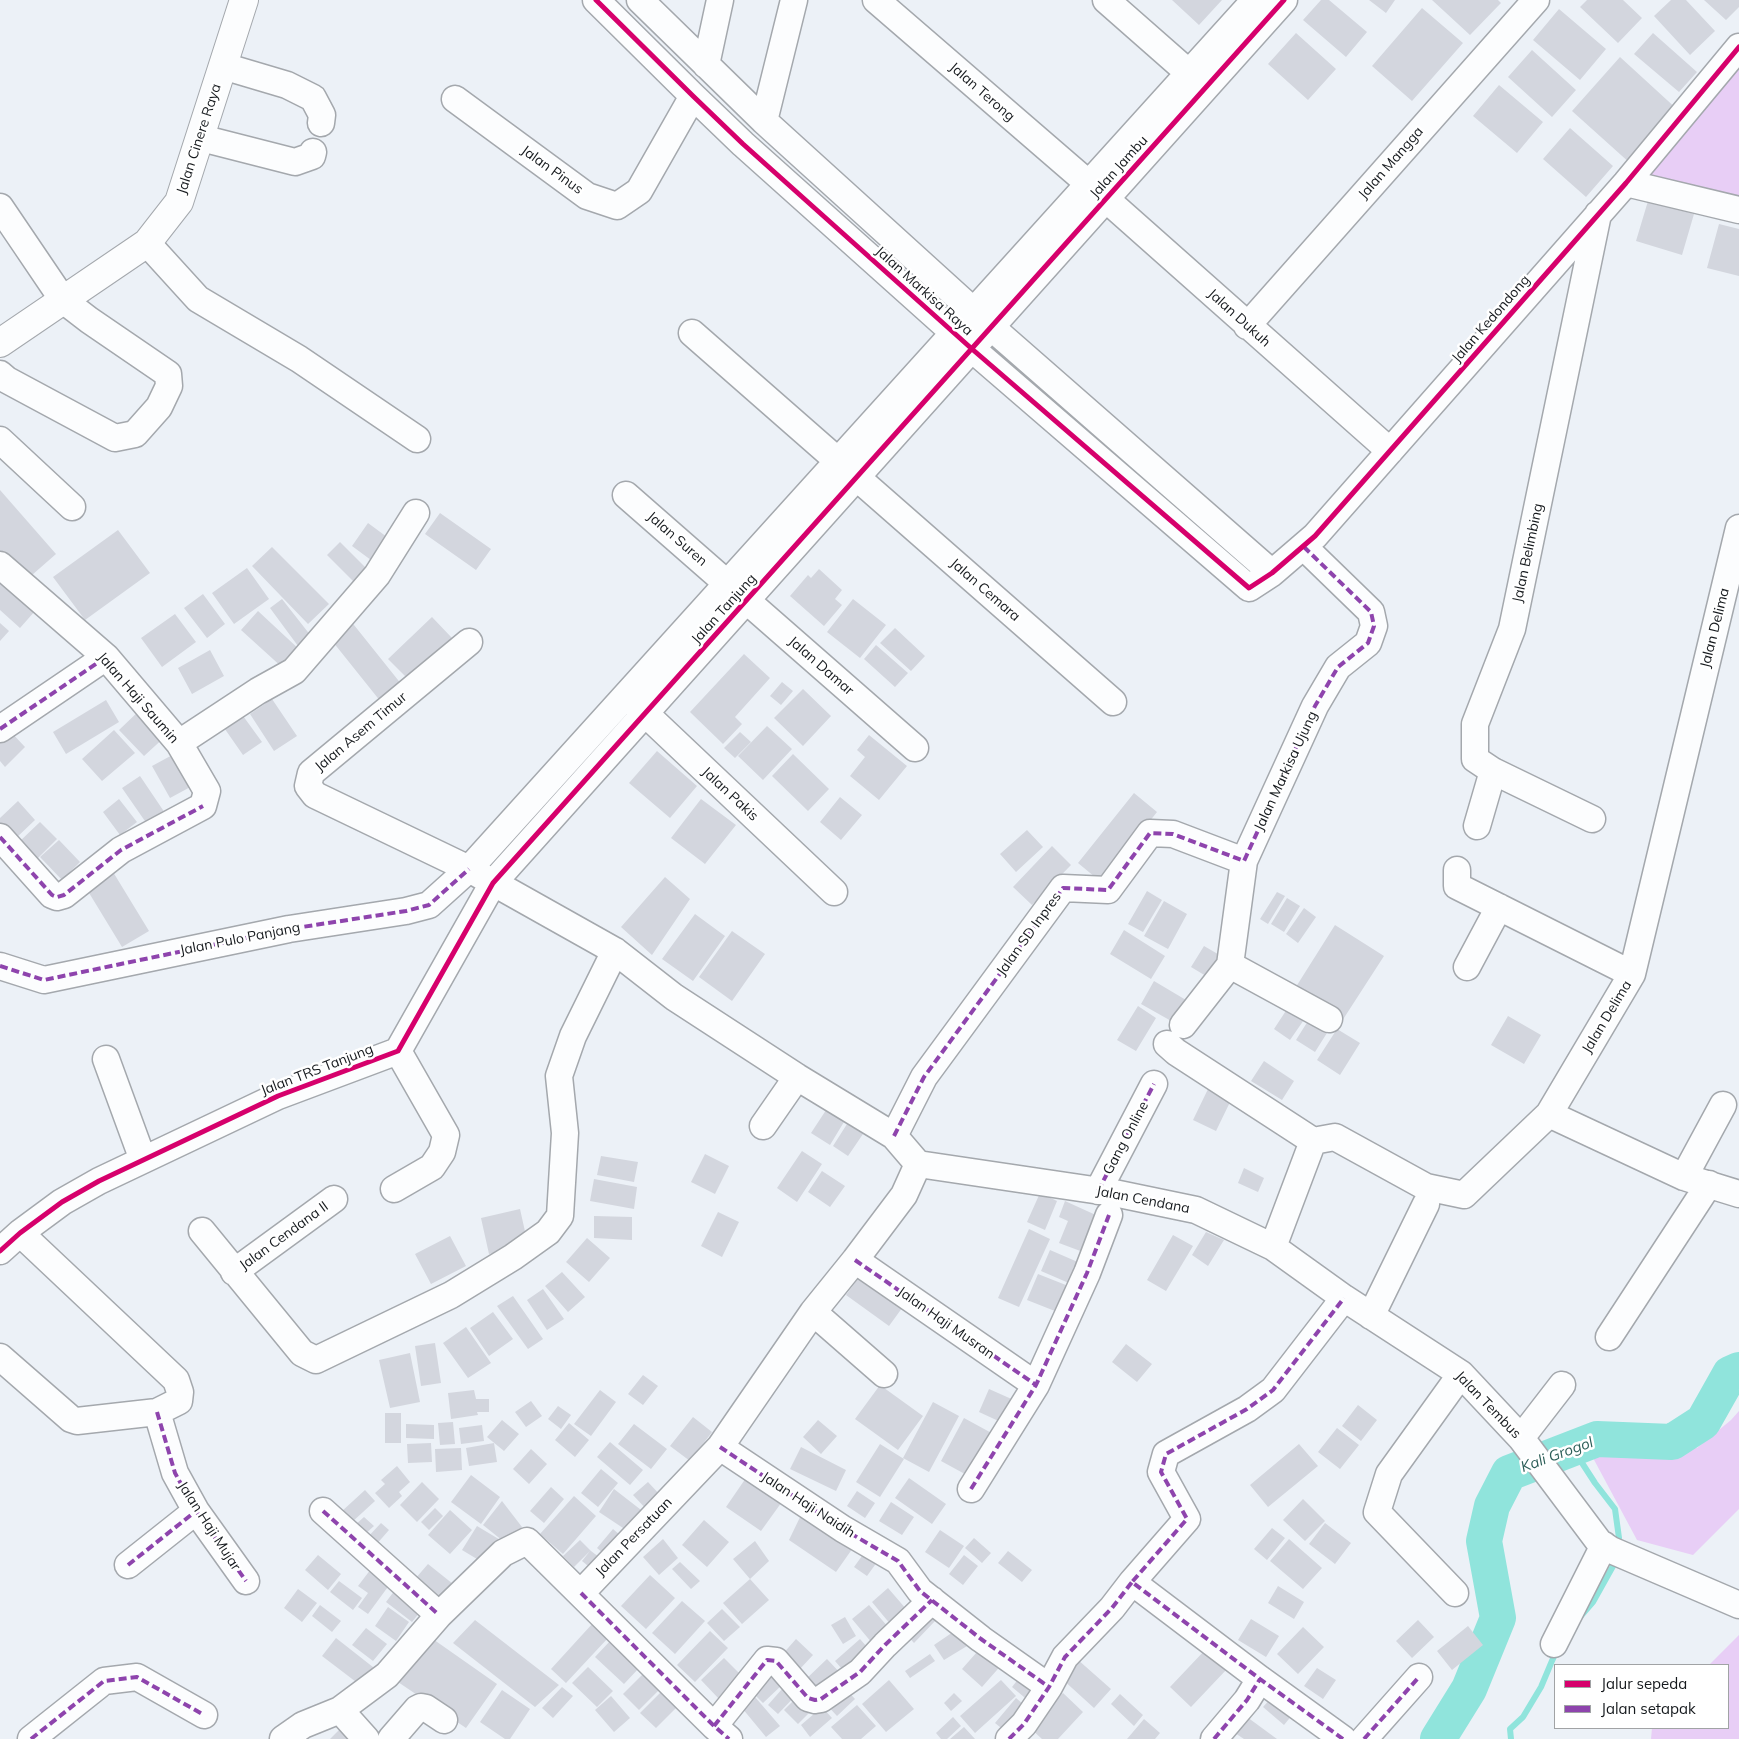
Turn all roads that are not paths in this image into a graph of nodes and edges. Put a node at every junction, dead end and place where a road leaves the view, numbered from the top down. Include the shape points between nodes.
1 (244, 0) edge
2 (596, 0) edge
3 (640, 0) edge
4 (720, 0) edge
5 (794, 0) edge
6 (876, 0) edge
7 (1106, 0) edge
8 (1255, 0) edge
9 (1284, 0) edge
10 (1536, 0) edge
11 (1739, 47) edge
12 (706, 65) junction
13 (224, 66) junction
14 (1189, 73) junction
15 (693, 96) junction
16 (455, 99) dead end
17 (764, 122) junction
18 (321, 123) dead end
19 (201, 138) junction
20 (313, 152) dead end
21 (1626, 183) junction
22 (1097, 192) junction
23 (0, 207) edge
24 (1739, 210) edge
25 (1598, 214) junction
26 (147, 243) junction
27 (63, 300) junction
28 (982, 319) junction
29 (1247, 326) junction
30 (692, 333) dead end
31 (963, 341) junction
32 (0, 343) edge
33 (0, 374) edge
34 (417, 439) dead end
35 (0, 440) edge
36 (1390, 451) junction
37 (848, 469) junction
38 (626, 495) dead end
39 (72, 507) dead end
40 (416, 513) dead end
41 (1739, 528) edge
42 (1304, 547) junction
43 (0, 565) edge
44 (1272, 573) junction
45 (727, 584) junction
46 (1246, 587) joint
47 (747, 600) junction
48 (469, 642) dead end
49 (106, 657) junction
50 (626, 696) junction
51 (1113, 702) dead end
52 (645, 714) junction
53 (0, 729) edge
54 (179, 743) junction
55 (915, 748) dead end
56 (1493, 771) junction
57 (1592, 819) dead end
58 (1477, 826) dead end
59 (0, 837) edge
60 (1244, 860) junction
61 (469, 869) junction
62 (1457, 870) dead end
63 (493, 883) junction
64 (834, 892) dead end
65 (1499, 907) junction
66 (615, 952) junction
67 (1230, 965) junction
68 (0, 966) edge
69 (1467, 967) dead end
70 (1632, 974) junction
71 (1329, 1020) dead end
72 (398, 1051) junction
73 (106, 1059) dead end
74 (796, 1077) junction
75 (1154, 1084) dead end
76 (1723, 1105) dead end
77 (1549, 1114) junction
78 (763, 1126) dead end
79 (894, 1136) junction
80 (1312, 1141) junction
81 (142, 1160) junction
82 (918, 1164) junction
83 (1684, 1177) junction
84 (1709, 1184) junction
85 (394, 1189) dead end
86 (1098, 1191) junction
87 (1739, 1194) edge
88 (334, 1199) dead end
89 (1426, 1204) dead end
90 (1109, 1215) dead end
91 (202, 1231) dead end
92 (20, 1233) junction
93 (1273, 1246) junction
94 (0, 1251) edge
95 (855, 1260) junction
96 (234, 1272) junction
97 (1340, 1303) junction
98 (813, 1312) junction
99 (1372, 1316) junction
100 (1303, 1336) dead end
101 (1609, 1337) dead end
102 (0, 1356) edge
103 (884, 1374) dead end
104 (1461, 1374) junction
105 (1036, 1385) junction
106 (1562, 1385) dead end
107 (157, 1412) junction
108 (1525, 1442) junction
109 (720, 1447) junction
110 (970, 1489) dead end
111 (196, 1511) junction
112 (323, 1511) dead end
113 (1604, 1546) junction
114 (128, 1565) dead end
115 (246, 1581) dead end
116 (1132, 1582) junction
117 (581, 1593) junction
118 (1455, 1593) dead end
119 (932, 1600) junction
120 (1739, 1605) edge
121 (439, 1615) junction
122 (1554, 1644) dead end
123 (1419, 1677) dead end
124 (1260, 1679) junction
125 (1049, 1687) junction
126 (340, 1710) junction
127 (204, 1715) dead end
128 (444, 1720) dead end
129 (722, 1733) edge
130 (31, 1739) edge
131 (283, 1739) edge
132 (366, 1739) edge
133 (391, 1739) edge
134 (1009, 1739) edge
135 (1214, 1739) edge
136 (1343, 1739) edge
137 (1364, 1739) edge

1 - 13 main road, Jalan Cinere Raya
2 - 15 street, Jalan Markisa Raya
3 - 12 street, Jalan Markisa Raya
4 - 12 street
5 - 17 street
6 - 22 street, Jalan Terong
7 - 14 street
8 - 14 street, Jalan Jambu
9 - 22 street, Jalan Jambu
10 - 29 street, Jalan Mangga
11 - 21 street, Jalan Kedondong
12 - 17 street, Jalan Markisa Raya
13 - 18 street via 287,85 313,98 322,115
13 - 19 main road, Jalan Cinere Raya
14 - 22 street, Jalan Jambu
15 - 16 street, Jalan Pinus via 639,191 617,206 588,196
15 - 31 street, Jalan Markisa Raya
17 - 28 street, Jalan Markisa Raya
19 - 20 street via 296,162 312,156
19 - 26 main road, Jalan Cinere Raya via 179,202
21 - 24 street
21 - 25 street, Jalan Kedondong
22 - 28 street, Jalan Jambu
22 - 29 street, Jalan Dukuh
23 - 27 street
25 - 36 street, Jalan Kedondong
25 - 56 street, Jalan Belimbing via 1512,629 1475,724 1475,759
26 - 27 main road, Jalan Cinere Raya
26 - 34 street via 198,299 299,359
27 - 32 main road, Jalan Cinere Raya
27 - 33 street via 168,374 169,386 159,407 135,434 114,438
28 - 31 street, Jalan Jambu
28 - 44 street, Jalan Markisa Raya
29 - 36 street, Jalan Dukuh
30 - 37 street
31 - 37 street, Jalan Tanjung
31 - 46 street, Jalan Markisa Raya
35 - 39 street
36 - 42 street, Jalan Kedondong
37 - 45 street, Jalan Tanjung
37 - 47 street, Jalan Tanjung
37 - 51 street, Jalan Cemara
38 - 45 street, Jalan Suren
40 - 54 street via 377,575 294,672 258,691
41 - 70 street, Jalan Delima
42 - 44 street, Jalan Kedondong
42 - 60 street, Jalan Markisa Ujung via 1371,612 1374,626 1368,643 1338,667 1315,706
43 - 49 street, Jalan Haji Saumin
44 - 46 street, Jalan Kedondong via 1253,587
45 - 47 street, Jalan Damar
45 - 50 street, Jalan Tanjung
47 - 52 street, Jalan Tanjung
47 - 55 street, Jalan Damar
48 - 61 street, Jalan Asem Timur via 311,773 308,786 315,795
49 - 53 street
49 - 54 street, Jalan Haji Saumin
50 - 52 street, Jalan Pakis
50 - 61 street, Jalan Tanjung
52 - 63 street, Jalan Tanjung
52 - 64 street, Jalan Pakis
54 - 59 street, Jalan Haji Saumin via 207,791 203,806 121,850 64,895 52,895
56 - 57 street, Jalan Belimbing
56 - 58 street
60 - 67 street, Jalan Markisa Ujung
60 - 79 street, Jalan SD Inpres via 1173,834 1150,833 1108,890 1063,888 924,1077
61 - 63 street
61 - 68 street, Jalan Pulo Panjang via 429,905 406,911 289,929 44,980
62 - 65 street via 1457,886
63 - 66 street
63 - 72 street
65 - 69 street
65 - 70 street
66 - 74 street via 674,997
66 - 96 street via 573,1036 560,1076 564,1134 560,1216 548,1232 513,1258 451,1295 316,1360 302,1354
67 - 71 street
67 - 80 street via 1175,1035
70 - 77 street, Jalan Delima
72 - 81 street, Jalan TRS Tanjung via 278,1096
72 - 85 street via 446,1135 442,1152 432,1167
73 - 81 street
74 - 78 street
74 - 79 street
75 - 86 street, Gang Online
76 - 83 street
77 - 80 street, Jalan Delima via 1464,1195 1426,1188 1335,1137
77 - 83 street
79 - 82 street
80 - 93 street
81 - 92 street, Jalan TRS Tanjung via 62,1202
82 - 86 street, Jalan Cendana
82 - 95 street, Jalan Persatuan via 904,1195
83 - 84 street
84 - 87 street
84 - 101 street
86 - 93 street, Jalan Cendana via 1196,1210
88 - 96 street, Jalan Cendana II
89 - 99 street
90 - 105 street via 1087,1273
91 - 96 street
92 - 94 street, Jalan TRS Tanjung
92 - 107 street via 176,1380 179,1401
93 - 97 street, Jalan Cendana
95 - 98 street, Jalan Persatuan
95 - 105 street, Jalan Haji Musran
97 - 99 street, Jalan Tembus
97 - 100 street via 1327,1308
97 - 116 street via 1272,1390 1248,1409 1166,1454 1161,1472 1187,1519
98 - 103 street
98 - 109 street, Jalan Persatuan
99 - 104 street, Jalan Tembus
102 - 107 street via 71,1419 82,1421
104 - 108 street, Jalan Tembus
104 - 118 street via 1389,1474 1377,1512
105 - 110 street
106 - 108 street
107 - 111 street, Jalan Haji Mujar via 175,1473
108 - 113 street, Jalan Tembus
109 - 117 street, Jalan Persatuan
109 - 119 street, Jalan Haji Naidih via 843,1529 898,1561 920,1591
111 - 114 street
111 - 115 street, Jalan Haji Mujar
112 - 121 street
113 - 120 street, Jalan Tembus
113 - 122 street
116 - 124 street
116 - 125 street via 1065,1657
117 - 121 street via 527,1541 503,1553
117 - 129 street
119 - 125 street
119 - 129 street via 860,1672 820,1699 808,1698 776,1661 766,1660
121 - 126 street via 387,1675
123 - 137 street
124 - 135 street
124 - 136 street
125 - 134 street via 1024,1724
126 - 131 street via 303,1725
126 - 132 street
127 - 130 street via 138,1677 104,1681
128 - 133 street via 421,1707

